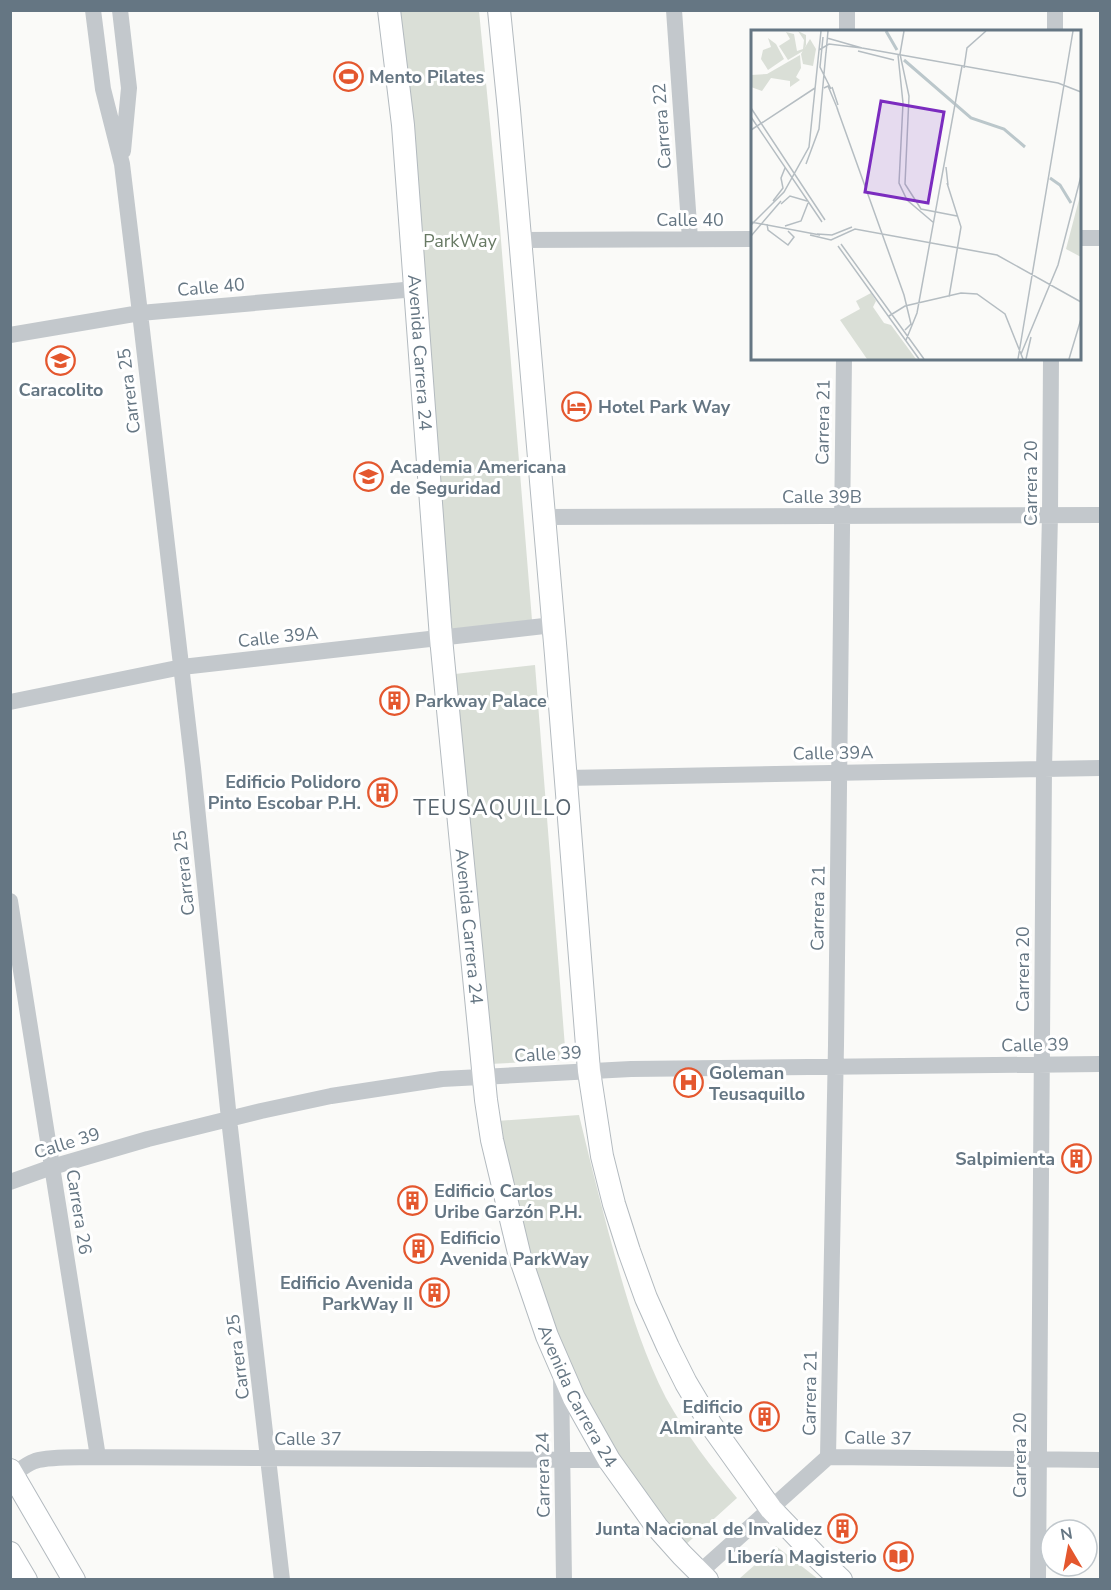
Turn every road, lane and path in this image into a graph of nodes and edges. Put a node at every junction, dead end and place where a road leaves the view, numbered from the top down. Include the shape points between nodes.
1 (93, 10) edge
2 (120, 10) edge
3 (389, 10) edge
4 (499, 10) edge
5 (674, 10) edge
6 (847, 10) edge
7 (1055, 10) edge
8 (847, 30) edge
9 (1055, 30) edge
10 (122, 164) junction
11 (1081, 238) edge
12 (1101, 238) edge
13 (690, 239) junction
14 (751, 239) edge
15 (520, 240) junction
16 (416, 289) junction
17 (140, 313) junction
18 (10, 335) edge
19 (844, 360) edge
20 (1051, 360) edge
21 (1050, 515) junction
22 (1101, 515) edge
23 (842, 516) junction
24 (544, 517) junction
25 (553, 625) junction
26 (441, 638) junction
27 (182, 667) junction
28 (10, 702) edge
29 (1101, 768) edge
30 (1044, 769) junction
31 (839, 772) junction
32 (566, 778) junction
33 (10, 901) edge
34 (1042, 1064) junction
35 (1101, 1064) edge
36 (835, 1066) junction
37 (589, 1071) junction
38 (484, 1077) junction
39 (230, 1119) junction
40 (52, 1167) junction
41 (10, 1182) edge
42 (561, 1370) junction
43 (98, 1457) junction
44 (828, 1457) junction
45 (269, 1458) junction
46 (562, 1460) junction
47 (609, 1460) junction
48 (1040, 1460) junction
49 (1101, 1460) edge
50 (11, 1474) edge
51 (771, 1509) junction
52 (10, 1553) edge
53 (704, 1576) edge
54 (26, 1580) edge
55 (74, 1580) edge
56 (282, 1580) edge
57 (564, 1580) edge
58 (842, 1580) edge
59 (1038, 1580) edge

1 - 10 street, Carrera 25 via 103,89
2 - 10 street, Carrera 25 via 129,88
3 - 16 main road, Avenida Carrera 24
4 - 15 main road
5 - 13 street, Carrera 22
6 - 8 street
7 - 9 street
10 - 17 street, Carrera 25
11 - 12 street
13 - 14 street, Calle 40
13 - 15 street, Calle 40
15 - 24 main road
16 - 17 street, Calle 40
16 - 26 main road, Avenida Carrera 24
17 - 18 street, Calle 40
17 - 27 street, Carrera 25
19 - 23 street, Carrera 21
20 - 21 street, Carrera 20
21 - 22 street, Calle 39B
21 - 23 street, Calle 39B
21 - 30 street, Carrera 20
23 - 24 street, Calle 39B
23 - 31 street, Carrera 21
24 - 25 main road
25 - 26 street, Calle 39A
25 - 32 main road
26 - 27 street, Calle 39A
26 - 38 main road, Avenida Carrera 24
27 - 28 street, Calle 39A
27 - 39 street, Carrera 25
29 - 30 street, Calle 39A
30 - 31 street, Calle 39A
30 - 34 street, Carrera 20
31 - 32 street, Calle 39A
31 - 36 street, Carrera 21
32 - 37 main road
33 - 40 street, Carrera 26
34 - 35 street, Calle 39
34 - 36 street, Calle 39
34 - 48 street, Carrera 20
36 - 37 street, Calle 39
36 - 44 street, Carrera 21
37 - 38 street, Calle 39
37 - 51 main road via 614,1204 646,1298 686,1383
38 - 39 street, Calle 39 via 376,1089
38 - 42 main road, Avenida Carrera 24 via 492,1140 520,1257
39 - 40 street, Calle 39
39 - 45 street, Carrera 25
40 - 41 street, Calle 39
40 - 43 street, Carrera 26
42 - 46 street, Carrera 24
42 - 47 main road, Avenida Carrera 24
43 - 45 street, Calle 37
43 - 50 street, Calle 37 via 46,1459
44 - 48 street, Calle 37
44 - 51 street, Calle 37
45 - 46 street, Calle 37
45 - 56 street, Carrera 25
46 - 47 street, Calle 37
46 - 57 street, Carrera 24
47 - 53 main road, Avenida Carrera 24 via 662,1533
48 - 49 street, Calle 37
48 - 59 street, Carrera 20
50 - 55 main road
51 - 53 street, Calle 37
51 - 58 main road
52 - 54 main road

